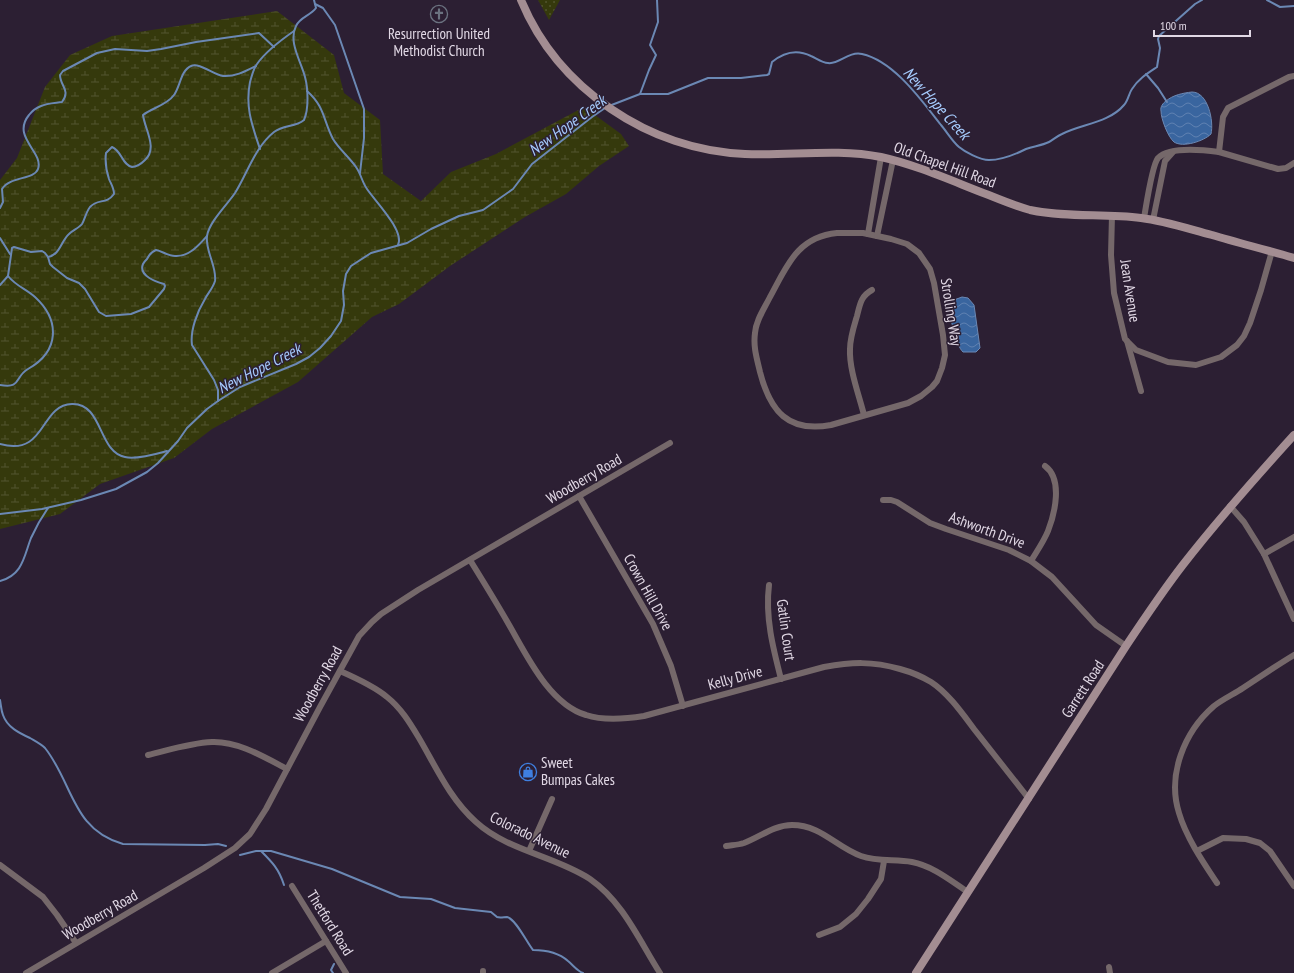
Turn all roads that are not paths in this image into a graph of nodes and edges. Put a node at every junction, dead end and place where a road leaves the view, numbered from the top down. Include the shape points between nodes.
1 (521, 0) edge
2 (1294, 76) edge
3 (1173, 152) junction
4 (1219, 152) junction
5 (881, 157) junction
6 (893, 160) junction
7 (1294, 163) edge
8 (875, 196) junction
9 (885, 198) junction
10 (1112, 215) junction
11 (1144, 218) junction
12 (1153, 220) junction
13 (868, 234) junction
14 (877, 236) junction
15 (1272, 251) junction
16 (1294, 258) edge
17 (872, 290) dead end
18 (1127, 341) junction
19 (1141, 391) dead end
20 (864, 415) junction
21 (1294, 435) edge
22 (670, 443) dead end
23 (1045, 466) dead end
24 (579, 496) junction
25 (883, 500) dead end
26 (1230, 506) junction
27 (1294, 537) edge
28 (1264, 554) junction
29 (470, 560) junction
30 (1031, 561) junction
31 (769, 585) dead end
32 (1294, 619) edge
33 (1126, 646) junction
34 (1294, 655) edge
35 (340, 671) junction
36 (781, 679) junction
37 (683, 706) junction
38 (148, 755) dead end
39 (287, 769) junction
40 (1029, 799) junction
41 (552, 800) dead end
42 (726, 846) dead end
43 (529, 851) junction
44 (1197, 851) junction
45 (884, 861) junction
46 (0, 864) edge
47 (1217, 884) dead end
48 (292, 886) dead end
49 (1294, 886) edge
50 (968, 892) junction
51 (819, 935) dead end
52 (326, 941) junction
53 (76, 943) junction
54 (26, 973) edge
55 (272, 973) edge
56 (346, 973) edge
57 (660, 973) edge
58 (916, 973) edge

1 - 5 main road, Old Chapel Hill Road via 534,26 565,69 609,108 650,131 704,149 730,153 856,153
2 - 4 street via 1228,108 1222,117
3 - 4 street
3 - 11 street via 1163,154 1156,161
3 - 12 street via 1165,161
4 - 7 street via 1278,169
5 - 6 main road, Old Chapel Hill Road
5 - 8 street
6 - 9 street
6 - 10 main road, Old Chapel Hill Road via 1030,209 1067,214
8 - 9 street
8 - 13 street
9 - 14 street
10 - 11 main road, Old Chapel Hill Road
10 - 18 street, Jean Avenue via 1110,255 1114,293
11 - 12 main road, Old Chapel Hill Road
12 - 15 main road, Old Chapel Hill Road
13 - 14 street, Strolling Way
13 - 20 street, Strolling Way via 828,234 813,239 797,251 759,320 754,342 756,359 768,397 773,406 786,418 803,426 820,427
14 - 20 street, Strolling Way via 907,244 927,263 934,283 945,355 940,375 927,392 908,403
15 - 16 main road, Old Chapel Hill Road
15 - 18 street, Jean Avenue via 1244,336 1226,354 1196,365 1177,364 1136,350
17 - 20 street via 861,301 849,350
18 - 19 street
21 - 26 main road, Garrett Road
22 - 24 street, Woodberry Road
23 - 30 street via 1051,472 1055,483 1054,507 1048,531
24 - 29 street, Woodberry Road
24 - 37 street, Crown Hill Drive via 653,624 671,666
25 - 30 street, Ashworth Drive via 897,502 940,527 1009,550
26 - 28 street via 1244,522
26 - 33 main road, Garrett Road via 1181,567
27 - 28 street
28 - 32 street
29 - 35 street, Woodberry Road via 376,618 359,636
29 - 37 street, Kelly Drive via 536,670 553,692 574,710 585,715 629,719
30 - 33 street, Ashworth Drive via 1052,577 1096,625
31 - 36 street, Gatlin Court via 771,637
33 - 40 main road, Garrett Road
34 - 44 street via 1216,705 1200,721 1183,748 1178,764 1176,798 1184,827
35 - 39 street, Woodberry Road
35 - 43 street, Colorado Avenue via 388,697 400,710 449,790 474,820 495,836
36 - 37 street, Kelly Drive
36 - 40 street, Kelly Drive via 824,667 864,662 893,667 923,677 939,688 960,711
38 - 39 street via 190,745 219,742 248,750
39 - 53 street, Woodberry Road via 259,822 243,842 204,868
40 - 50 main road, Garrett Road
41 - 43 street
42 - 45 street via 744,842 775,828 794,825 824,833 858,855
43 - 57 street, Colorado Avenue via 581,874 606,893 629,920
44 - 47 street
44 - 49 street via 1223,838 1246,838 1260,843 1270,851
45 - 50 street via 914,863 940,874
45 - 51 street via 881,879 856,914 840,927
46 - 53 street via 43,897
48 - 52 street, Thetford Road
50 - 58 main road, Garrett Road
52 - 55 street
52 - 56 street, Thetford Road
53 - 54 street, Woodberry Road

